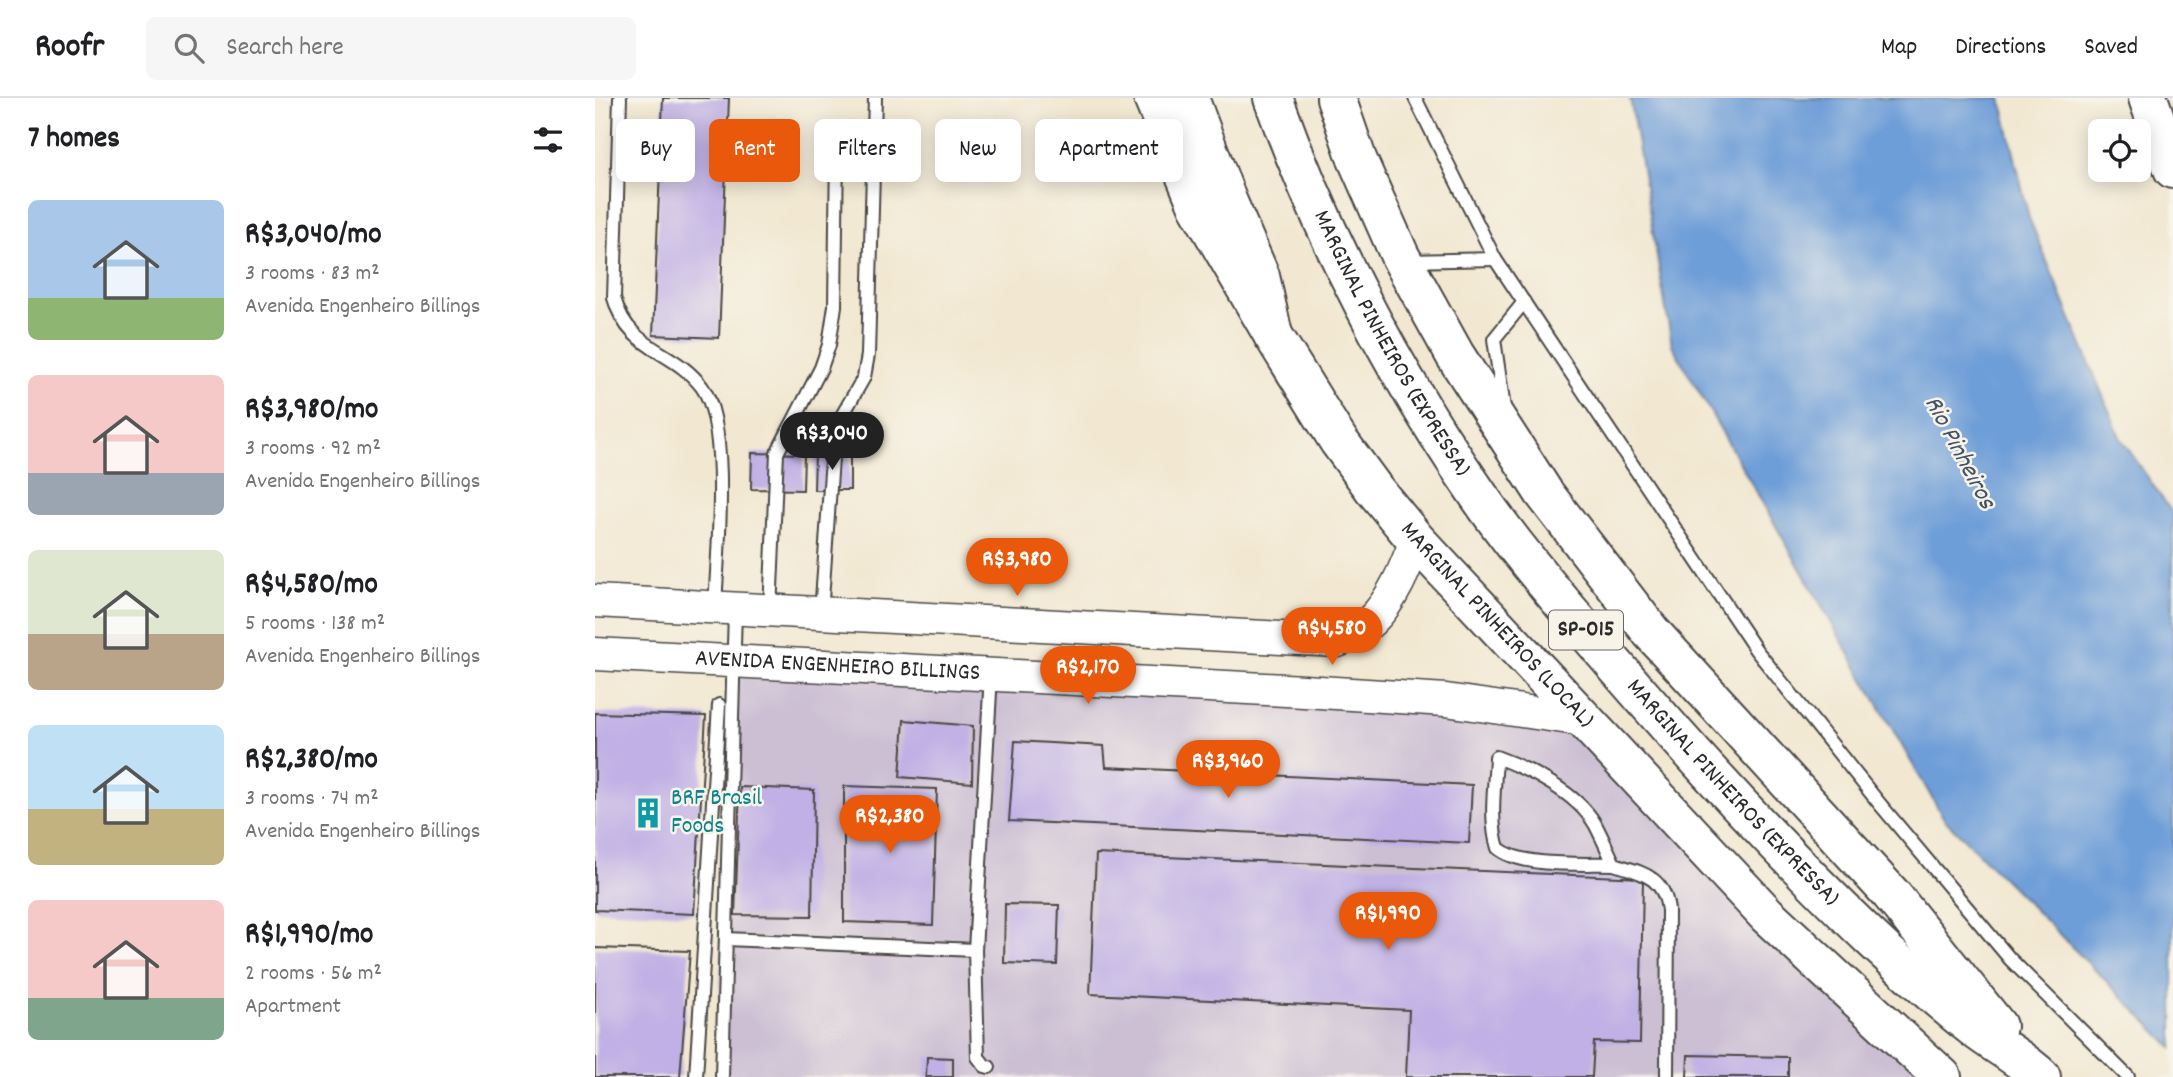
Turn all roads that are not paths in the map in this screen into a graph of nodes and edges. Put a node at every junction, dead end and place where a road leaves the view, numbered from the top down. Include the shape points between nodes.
1 (620, 98) edge
2 (875, 98) edge
3 (1153, 98) edge
4 (1189, 98) edge
5 (1273, 98) edge
6 (1336, 98) edge
7 (1415, 98) edge
8 (2148, 98) edge
9 (2173, 169) edge
10 (837, 182) edge
11 (1495, 259) junction
12 (1403, 261) junction
13 (1524, 302) junction
14 (1273, 335) junction
15 (1507, 436) junction
16 (1416, 540) junction
17 (595, 601) edge
18 (725, 609) junction
19 (770, 612) junction
20 (821, 614) junction
21 (1307, 639) junction
22 (595, 654) edge
23 (733, 662) junction
24 (991, 675) junction
25 (1304, 691) junction
26 (719, 705) dead end
27 (1584, 720) junction
28 (1614, 864) junction
29 (726, 939) junction
30 (975, 950) junction
31 (989, 1067) dead end
32 (2034, 1070) edge
33 (696, 1077) edge
34 (722, 1077) edge
35 (1667, 1077) edge
36 (1942, 1077) edge
37 (2128, 1077) edge

1 - 18 lane via 614,298 635,337 690,374 711,403 717,423
2 - 20 lane via 868,355 864,377 834,430
3 - 14 highway, MARGINAL PINHEIROS (LOCAL) via 1198,206
4 - 14 highway via 1260,276
5 - 32 highway, MARGINAL PINHEIROS (EXPRESSA) / SP-015 via 1299,169 1357,294 1421,404 1497,519 1685,747 1808,875 1931,993
6 - 12 highway via 1357,159
7 - 11 lane
8 - 9 highway
10 - 19 lane via 831,332 821,368 777,453
11 - 12 lane
11 - 13 lane
12 - 15 highway
13 - 15 lane via 1494,339
13 - 37 lane via 1756,650 2010,959
14 - 16 highway, MARGINAL PINHEIROS (LOCAL) via 1338,440
15 - 32 highway via 1544,494 1651,632 1891,894
16 - 21 street via 1401,576 1371,621 1338,641
16 - 27 highway, MARGINAL PINHEIROS (LOCAL)
17 - 18 street
18 - 19 street
18 - 23 lane
19 - 20 street
20 - 21 street
21 - 25 street
22 - 23 street, AVENIDA ENGENHEIRO BILLINGS
23 - 24 street, AVENIDA ENGENHEIRO BILLINGS
23 - 29 lane
24 - 25 street, AVENIDA ENGENHEIRO BILLINGS
24 - 30 lane
25 - 27 street, AVENIDA ENGENHEIRO BILLINGS via 1445,700
26 - 33 lane
27 - 36 highway, MARGINAL PINHEIROS (LOCAL) via 1767,915
28 - 28 lane via 1514,858 1498,848 1496,757 1543,779 1581,808 1594,822
28 - 35 lane via 1648,875 1667,895
29 - 30 lane
29 - 34 lane
30 - 31 lane via 978,1057

